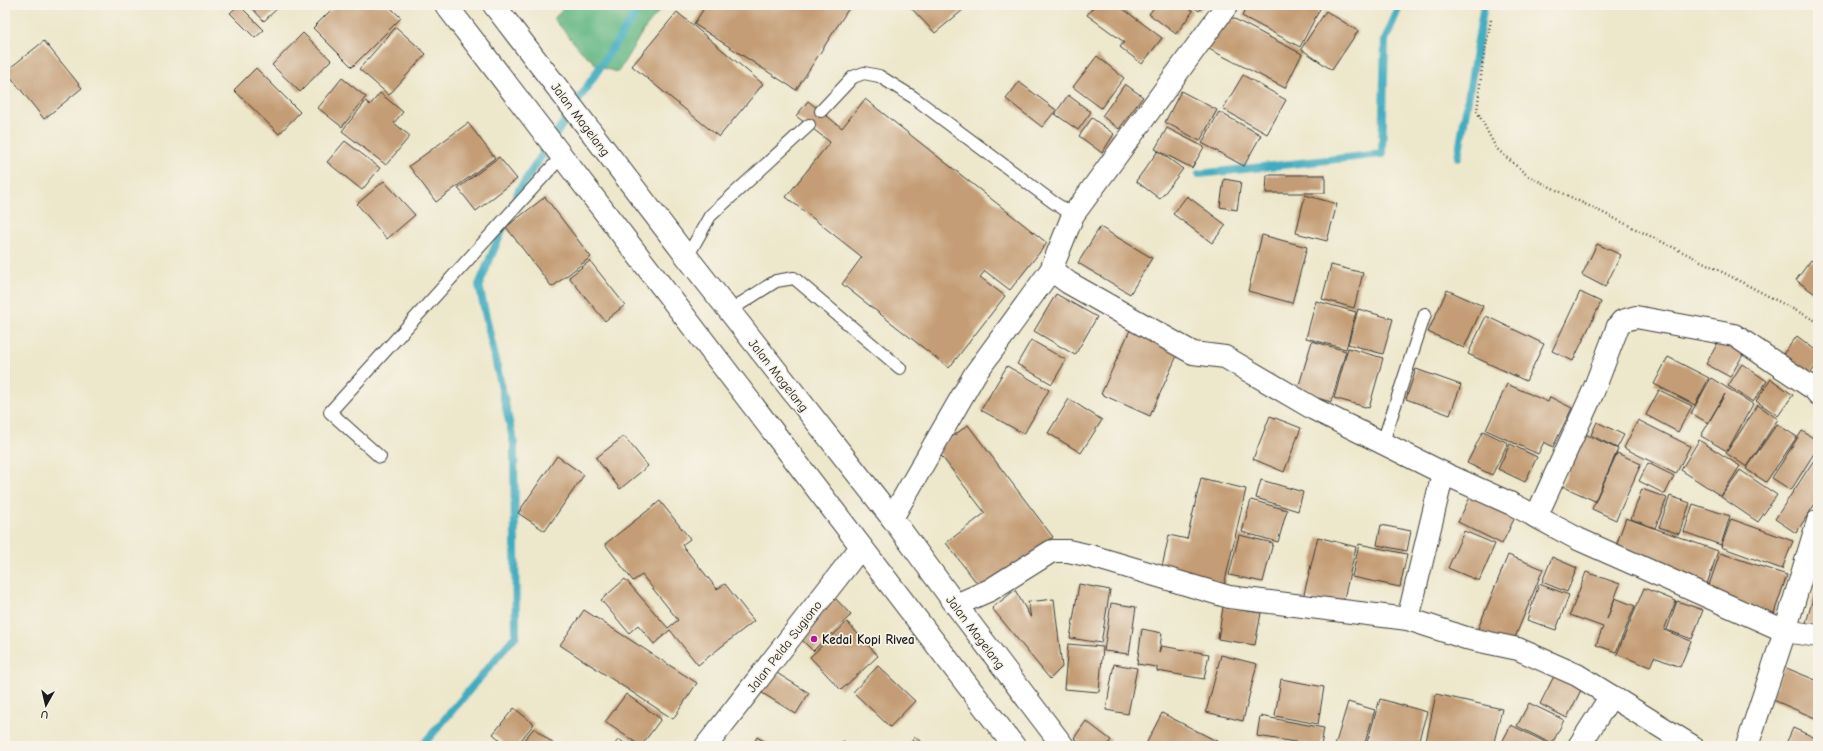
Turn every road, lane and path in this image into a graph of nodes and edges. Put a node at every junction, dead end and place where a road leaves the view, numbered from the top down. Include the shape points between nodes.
1 (446, 5) edge
2 (494, 5) edge
3 (1227, 5) edge
4 (1491, 20) dead end
5 (821, 112) dead end
6 (809, 126) dead end
7 (562, 156) junction
8 (1073, 215) junction
9 (687, 257) junction
10 (1051, 270) junction
11 (729, 311) junction
12 (1425, 314) dead end
13 (1818, 322) edge
14 (900, 368) dead end
15 (1818, 394) edge
16 (1383, 442) junction
17 (380, 457) dead end
18 (1443, 472) junction
19 (1536, 517) junction
20 (892, 518) junction
21 (1818, 521) edge
22 (861, 547) junction
23 (956, 605) junction
24 (1408, 619) junction
25 (1785, 631) junction
26 (1818, 636) edge
27 (1611, 696) junction
28 (706, 746) edge
29 (1014, 746) edge
30 (1063, 746) edge
31 (1578, 746) edge
32 (1692, 746) edge
33 (1747, 746) edge

1 - 7 main road
2 - 9 main road, Jalan Magelang
3 - 8 main road
4 - 13 path via 1477,111 1496,148 1528,176
5 - 8 lane via 853,77 864,73 879,76 913,97
6 - 9 lane via 710,216
7 - 17 lane via 330,412
7 - 22 main road
8 - 10 main road
9 - 11 main road, Jalan Magelang
10 - 16 main road via 1193,353 1225,357 1314,409
10 - 20 main road via 975,374
11 - 14 lane via 776,281 794,278
11 - 20 main road, Jalan Magelang
12 - 16 lane
15 - 19 main road via 1734,335 1636,317 1622,321
16 - 18 main road
18 - 19 main road
18 - 24 main road
19 - 25 main road via 1606,552
20 - 23 main road, Jalan Magelang
21 - 25 main road
22 - 28 main road, Jalan Pelda Sugiono
22 - 29 main road
23 - 24 main road via 990,590 1052,551 1068,551 1229,597
23 - 30 main road, Jalan Magelang
24 - 27 main road via 1466,638 1518,649 1577,675
25 - 26 main road
25 - 33 main road
27 - 31 main road
27 - 32 main road

